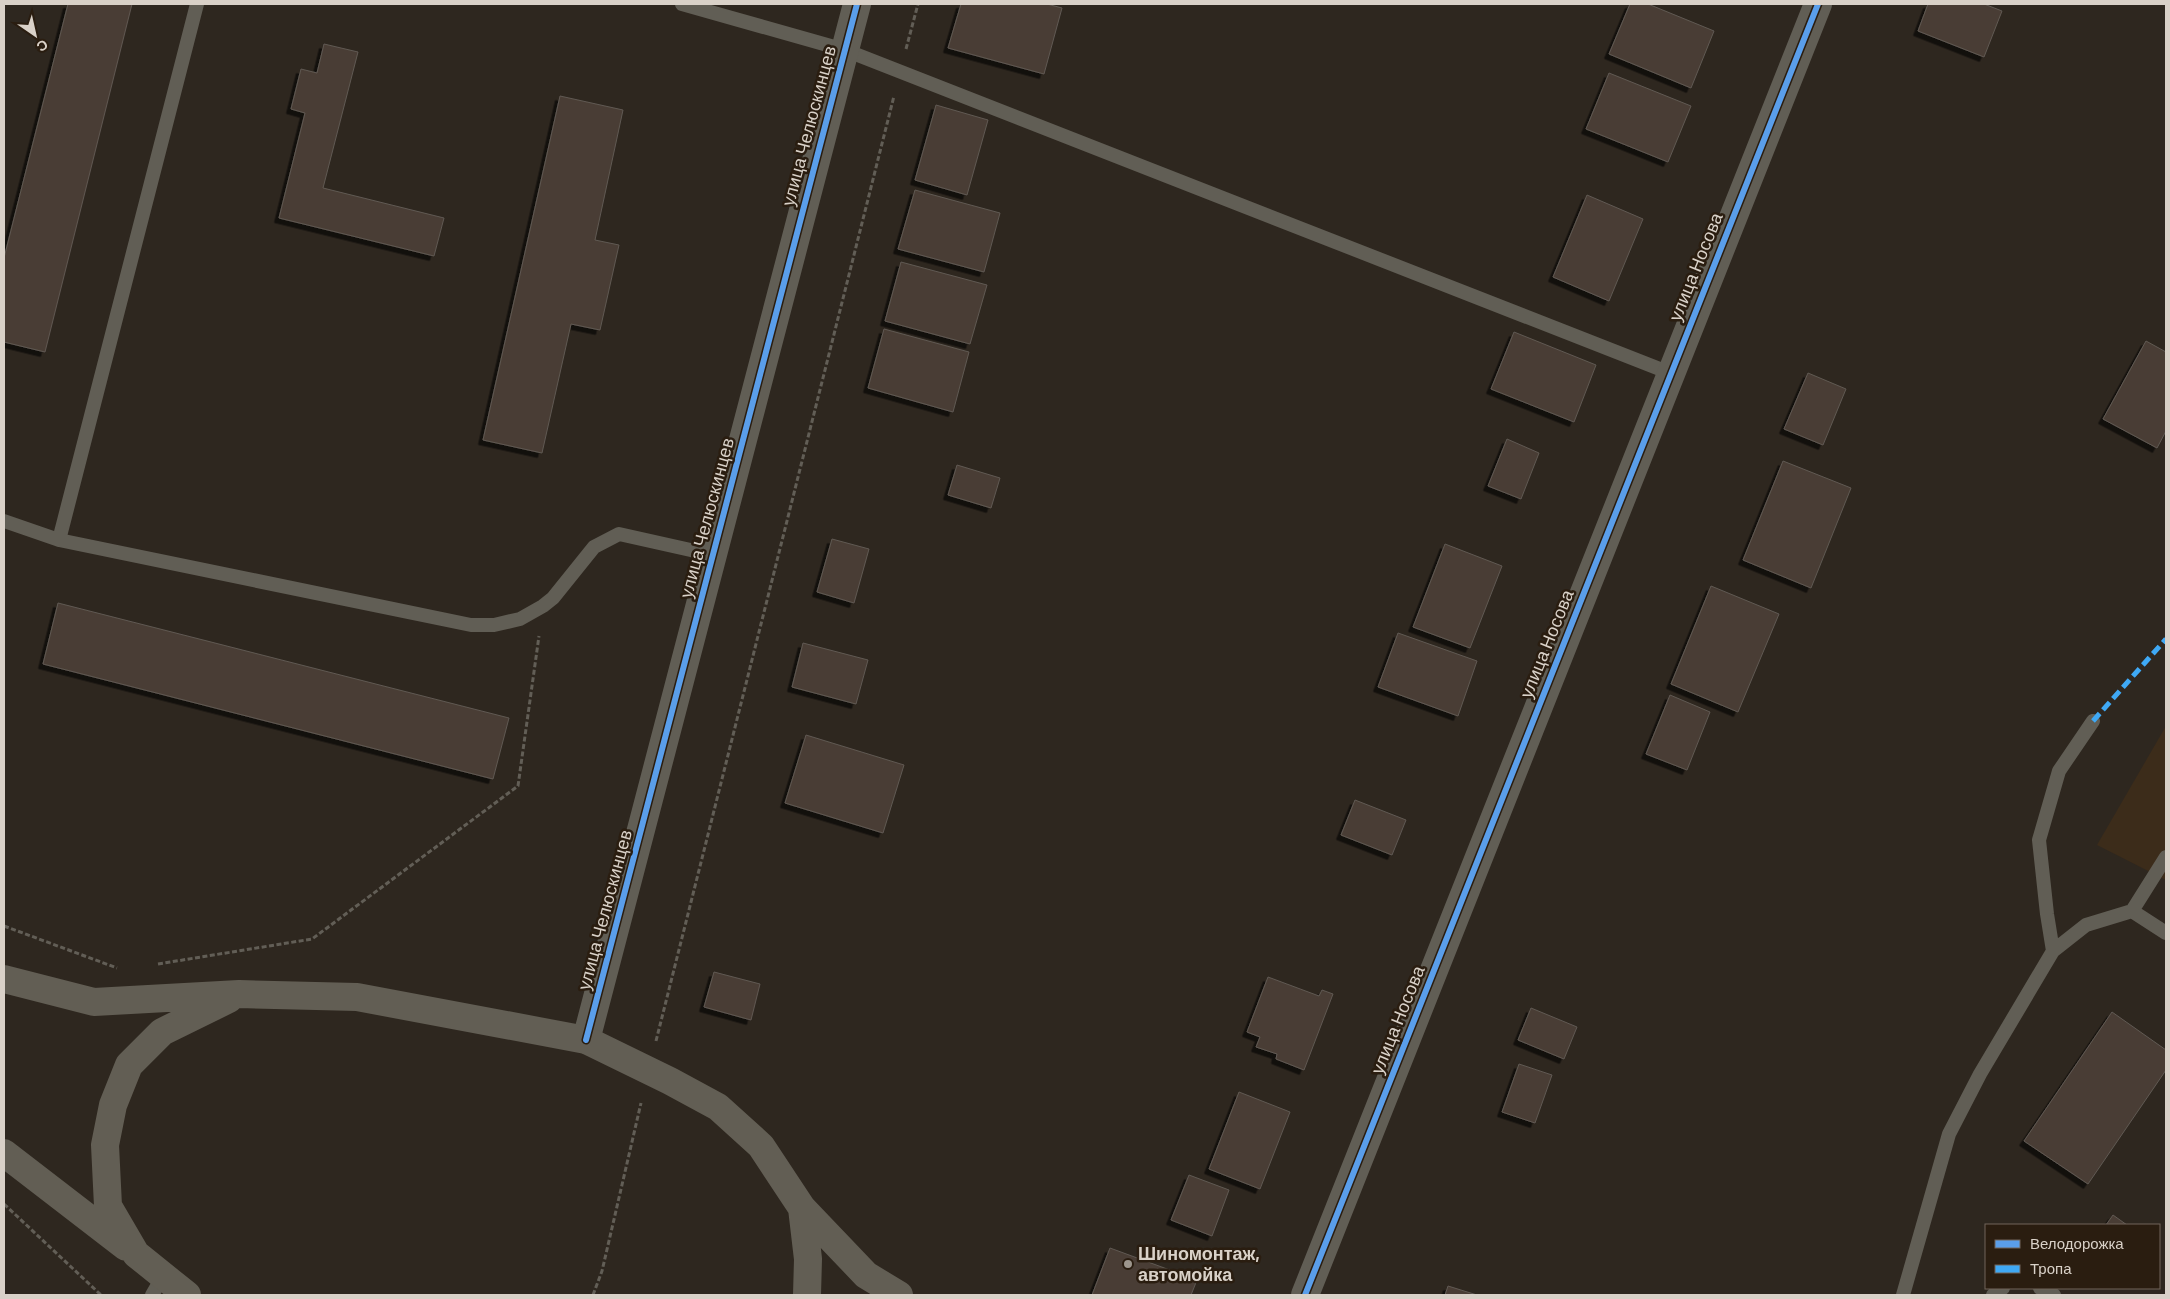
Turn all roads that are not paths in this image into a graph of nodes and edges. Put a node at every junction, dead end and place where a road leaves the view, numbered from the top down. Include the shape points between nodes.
1 (197, 4) edge
2 (682, 4) edge
3 (856, 4) edge
4 (1818, 4) edge
5 (845, 50) junction
6 (1670, 373) junction
7 (4, 521) edge
8 (59, 540) junction
9 (713, 556) junction
10 (2093, 721) dead end
11 (2166, 857) edge
12 (2132, 911) junction
13 (2166, 933) edge
14 (2053, 951) junction
15 (4, 979) edge
16 (239, 994) junction
17 (586, 1040) junction
18 (4, 1154) edge
19 (802, 1208) junction
20 (136, 1254) junction
21 (157, 1286) edge
22 (2042, 1289) edge
23 (187, 1295) edge
24 (807, 1295) edge
25 (899, 1295) edge
26 (1305, 1295) edge
27 (1903, 1295) edge
28 (2054, 1295) edge

1 - 8 lane
2 - 5 lane
3 - 5 street, улица Челюскинцев
4 - 6 street, улица Носова
5 - 6 lane
5 - 9 street, улица Челюскинцев
6 - 26 street, улица Носова
7 - 8 lane
8 - 9 lane via 471,626 520,619 543,606 594,547 619,534
9 - 17 street, улица Челюскинцев
10 - 14 lane via 2059,771 2039,840
11 - 12 lane
12 - 13 lane
12 - 14 lane via 2086,925
14 - 27 lane via 1980,1074 1949,1134
15 - 16 main road via 94,1002
16 - 17 main road via 356,997
16 - 20 main road via 162,1032 129,1065 113,1104 105,1144 108,1206
17 - 19 main road via 718,1107 761,1146
18 - 20 main road
19 - 24 main road via 808,1259
19 - 25 main road via 866,1275
20 - 21 main road
21 - 23 main road
22 - 28 lane

